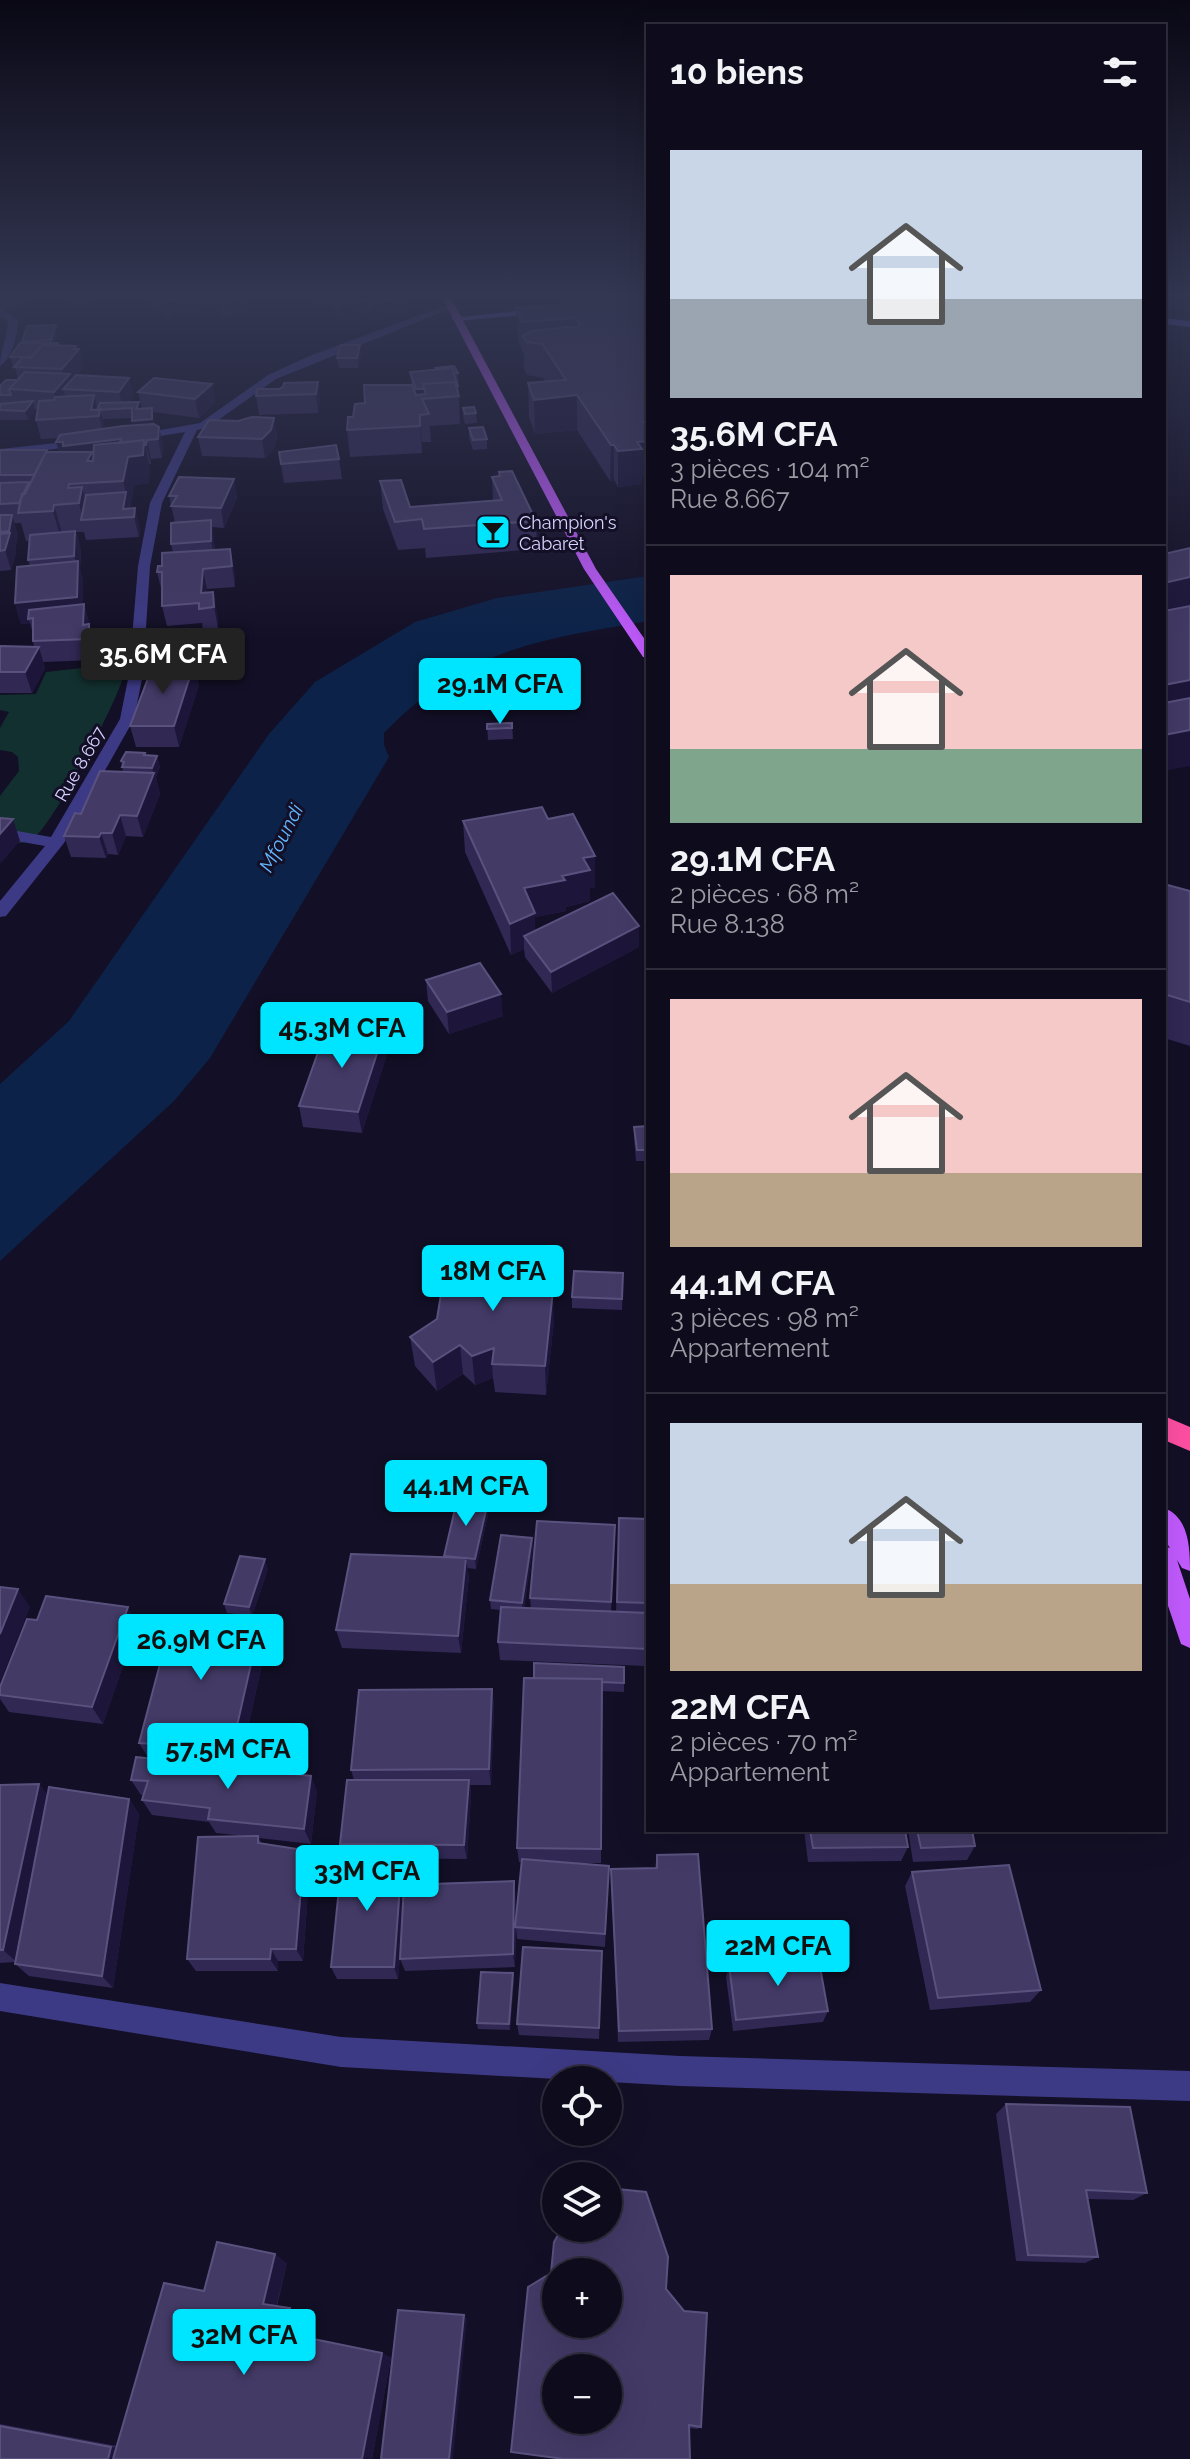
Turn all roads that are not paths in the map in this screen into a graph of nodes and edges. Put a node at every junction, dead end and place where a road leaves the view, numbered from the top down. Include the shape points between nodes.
1 (222, 413) edge
2 (507, 413) edge
3 (192, 430) junction
4 (121, 439) edge
5 (93, 442) edge
6 (0, 452) edge
7 (639, 637) edge
8 (0, 833) edge
9 (56, 843) junction
10 (0, 912) edge
11 (1166, 1428) edge
12 (1190, 1440) edge
13 (1166, 1521) edge
14 (1190, 1560) edge
15 (1166, 1563) edge
16 (1190, 1636) edge
17 (0, 1997) edge
18 (1190, 2086) edge

1 - 3 street
2 - 7 main road via 590,569
3 - 4 street
3 - 9 street, Rue 8.667 via 156,503 127,719
5 - 6 street
8 - 9 street
9 - 10 street, Rue 8.667
11 - 12 highway
13 - 14 main road
15 - 16 main road
17 - 18 street via 341,2052 680,2071

